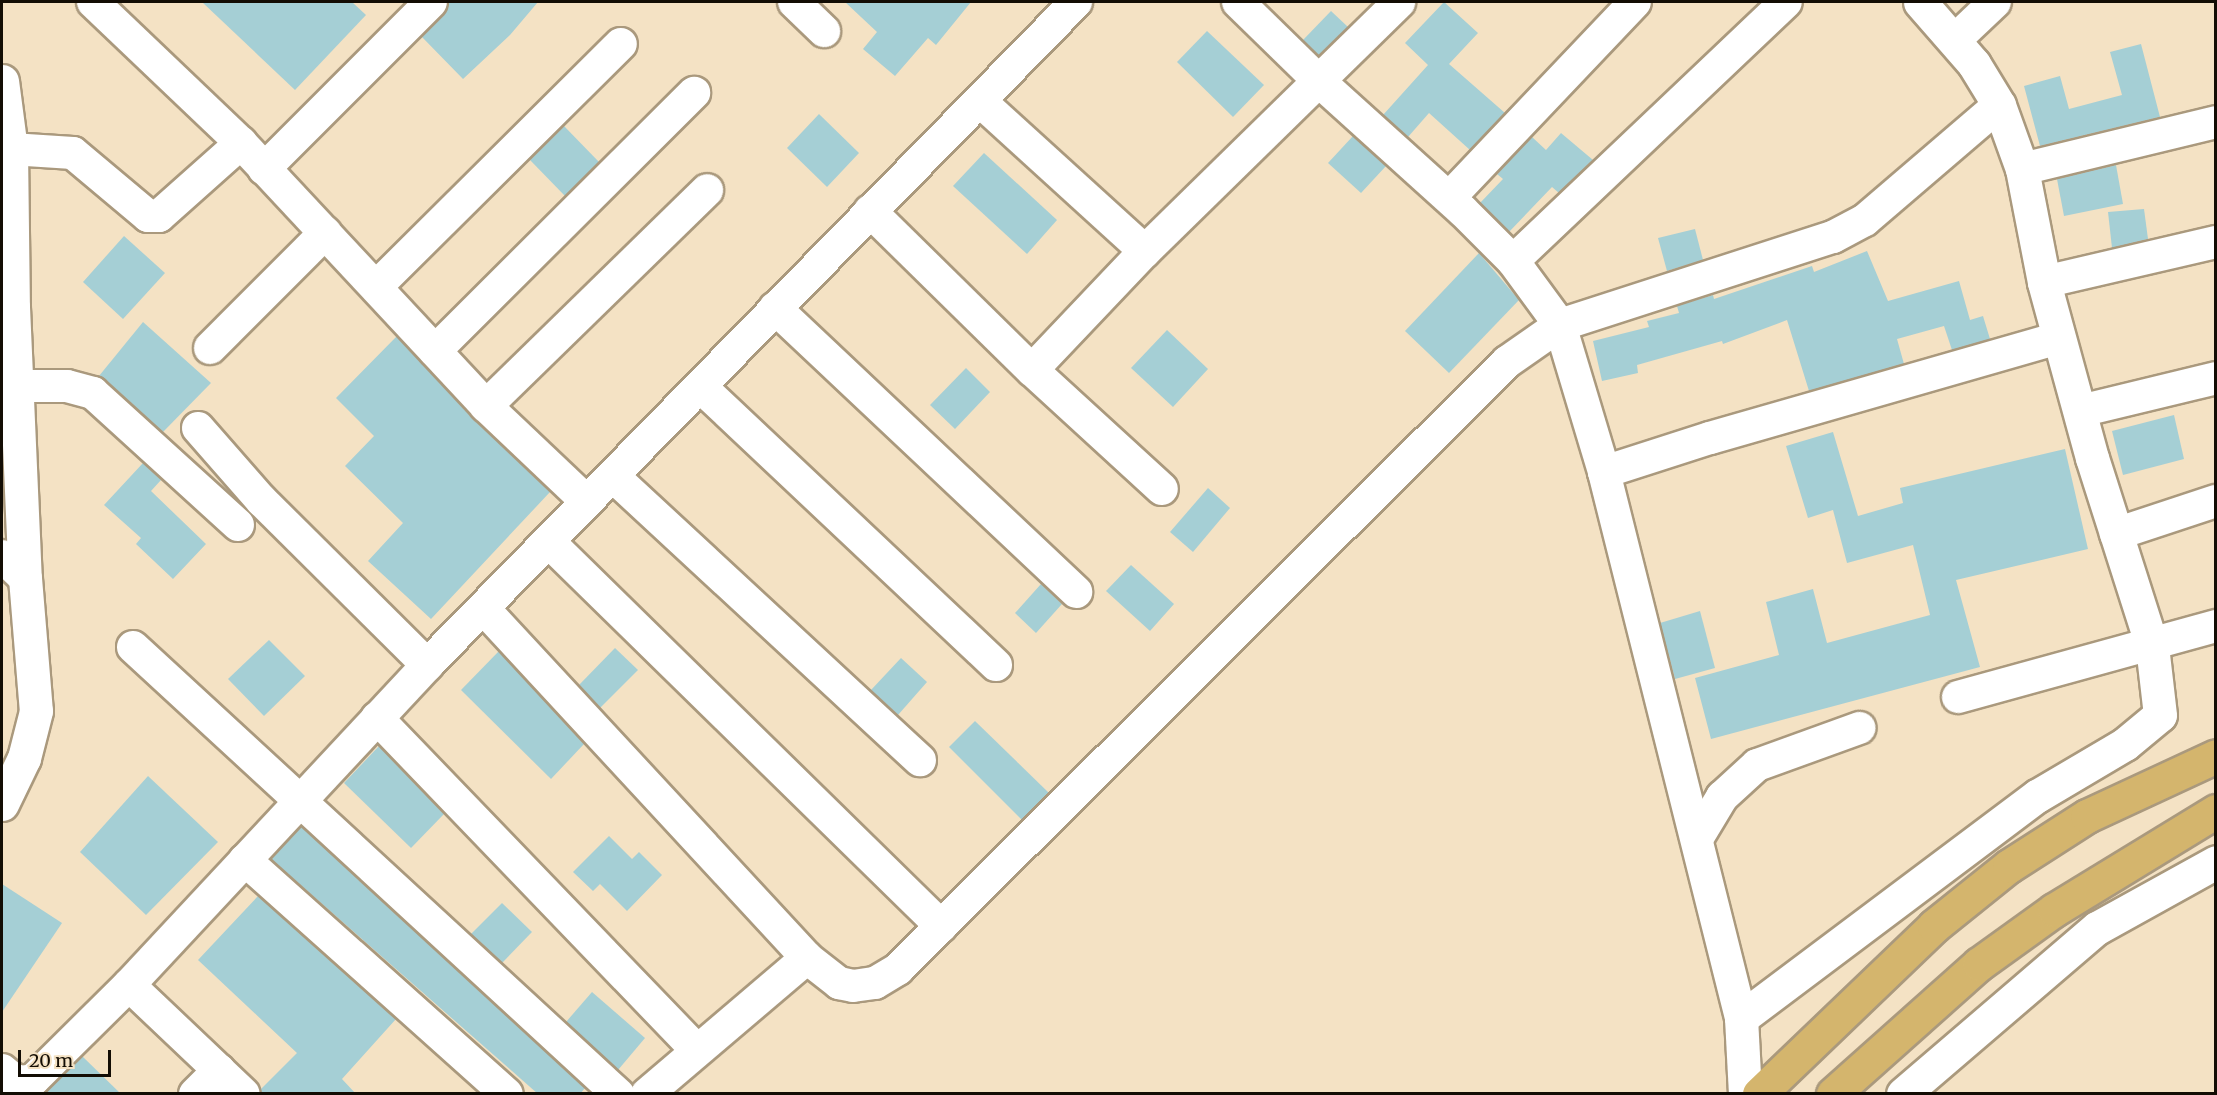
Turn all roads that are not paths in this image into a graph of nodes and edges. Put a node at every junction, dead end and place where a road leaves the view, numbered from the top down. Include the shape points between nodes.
1 (93, 2) edge
2 (431, 2) edge
3 (794, 2) edge
4 (1076, 2) edge
5 (1238, 2) edge
6 (1399, 2) edge
7 (1635, 2) edge
8 (1786, 2) edge
9 (1920, 2) edge
10 (1995, 2) edge
11 (824, 31) dead end
12 (1955, 40) junction
13 (621, 44) dead end
14 (2, 81) edge
15 (1319, 81) junction
16 (694, 93) dead end
17 (980, 101) junction
18 (1998, 105) junction
19 (2216, 122) edge
20 (241, 143) junction
21 (12, 149) junction
22 (264, 169) junction
23 (2022, 169) junction
24 (707, 190) dead end
25 (1449, 198) junction
26 (870, 211) junction
27 (325, 233) junction
28 (2216, 242) edge
29 (1145, 250) junction
30 (1513, 261) junction
31 (2044, 282) junction
32 (376, 287) junction
33 (775, 308) junction
34 (1560, 325) junction
35 (2060, 338) junction
36 (210, 348) dead end
37 (435, 351) junction
38 (1032, 370) junction
39 (2216, 378) edge
40 (17, 386) junction
41 (702, 388) junction
42 (486, 406) junction
43 (2080, 411) junction
44 (198, 428) dead end
45 (1604, 472) junction
46 (614, 477) junction
47 (1162, 489) dead end
48 (2216, 501) edge
49 (587, 502) junction
50 (238, 525) dead end
51 (2116, 534) junction
52 (549, 542) junction
53 (13, 567) edge
54 (1076, 591) dead end
55 (484, 609) junction
56 (2216, 626) edge
57 (2152, 646) junction
58 (133, 647) dead end
59 (427, 665) junction
60 (996, 665) dead end
61 (1958, 697) dead end
62 (377, 718) junction
63 (1859, 728) dead end
64 (2216, 756) edge
65 (920, 760) dead end
66 (301, 800) junction
67 (2, 804) edge
68 (2216, 811) edge
69 (1698, 837) junction
70 (245, 860) junction
71 (2216, 862) edge
72 (941, 926) junction
73 (807, 958) junction
74 (129, 985) junction
75 (1741, 1018) junction
76 (696, 1050) junction
77 (2, 1070) edge
78 (219, 1070) junction
79 (195, 1094) edge
80 (244, 1094) edge
81 (507, 1094) edge
82 (618, 1094) edge
83 (646, 1094) edge
84 (1745, 1094) edge
85 (1759, 1094) edge
86 (1833, 1094) edge
87 (1903, 1094) edge

1 - 20 street
2 - 22 street
3 - 11 street
4 - 17 street
5 - 15 street
6 - 15 street
7 - 25 street
8 - 30 street
9 - 12 street
10 - 12 street
12 - 18 street
13 - 32 street
14 - 21 street
15 - 25 street
15 - 29 street
16 - 37 street
17 - 26 street
17 - 29 street
18 - 23 street
18 - 34 street via 1874,212 1833,237
19 - 23 street
20 - 21 street via 159,216 148,216 73,153
20 - 22 street
21 - 40 street
22 - 27 street
23 - 31 street
24 - 42 street
25 - 30 street
26 - 33 street
26 - 38 street
27 - 32 street
27 - 36 street
28 - 31 street
29 - 38 street
30 - 34 street
31 - 35 street
32 - 37 street
33 - 41 street
33 - 54 street
34 - 45 street
34 - 72 street via 1508,362 1474,393
35 - 43 street
35 - 45 street
37 - 42 street
38 - 47 street
39 - 43 street
40 - 50 street via 67,386 93,393
40 - 53 street
41 - 46 street
41 - 60 street
42 - 49 street
43 - 51 street
44 - 59 street via 262,501
45 - 69 street via 1624,562
46 - 49 street
46 - 65 street
48 - 51 street
49 - 52 street
51 - 57 street
52 - 55 street
52 - 72 street
53 - 67 street via 36,711 24,758
55 - 59 street
55 - 73 street
56 - 57 street
57 - 61 street
57 - 75 street via 2160,715 2126,744 2037,796
58 - 66 street
59 - 62 street
62 - 66 street
62 - 76 street
63 - 69 street via 1757,765 1722,798
64 - 85 main road via 2087,816 2009,866 1934,926
66 - 70 street
66 - 82 street
68 - 86 main road via 2054,910 1979,964
69 - 75 street
70 - 74 street
70 - 81 street
71 - 87 street via 2097,928
72 - 73 street via 898,969 875,983 839,983
73 - 76 street
74 - 77 street via 34,1078 25,1082 14,1080
74 - 78 street
75 - 84 street
76 - 83 street
78 - 79 street
78 - 80 street

